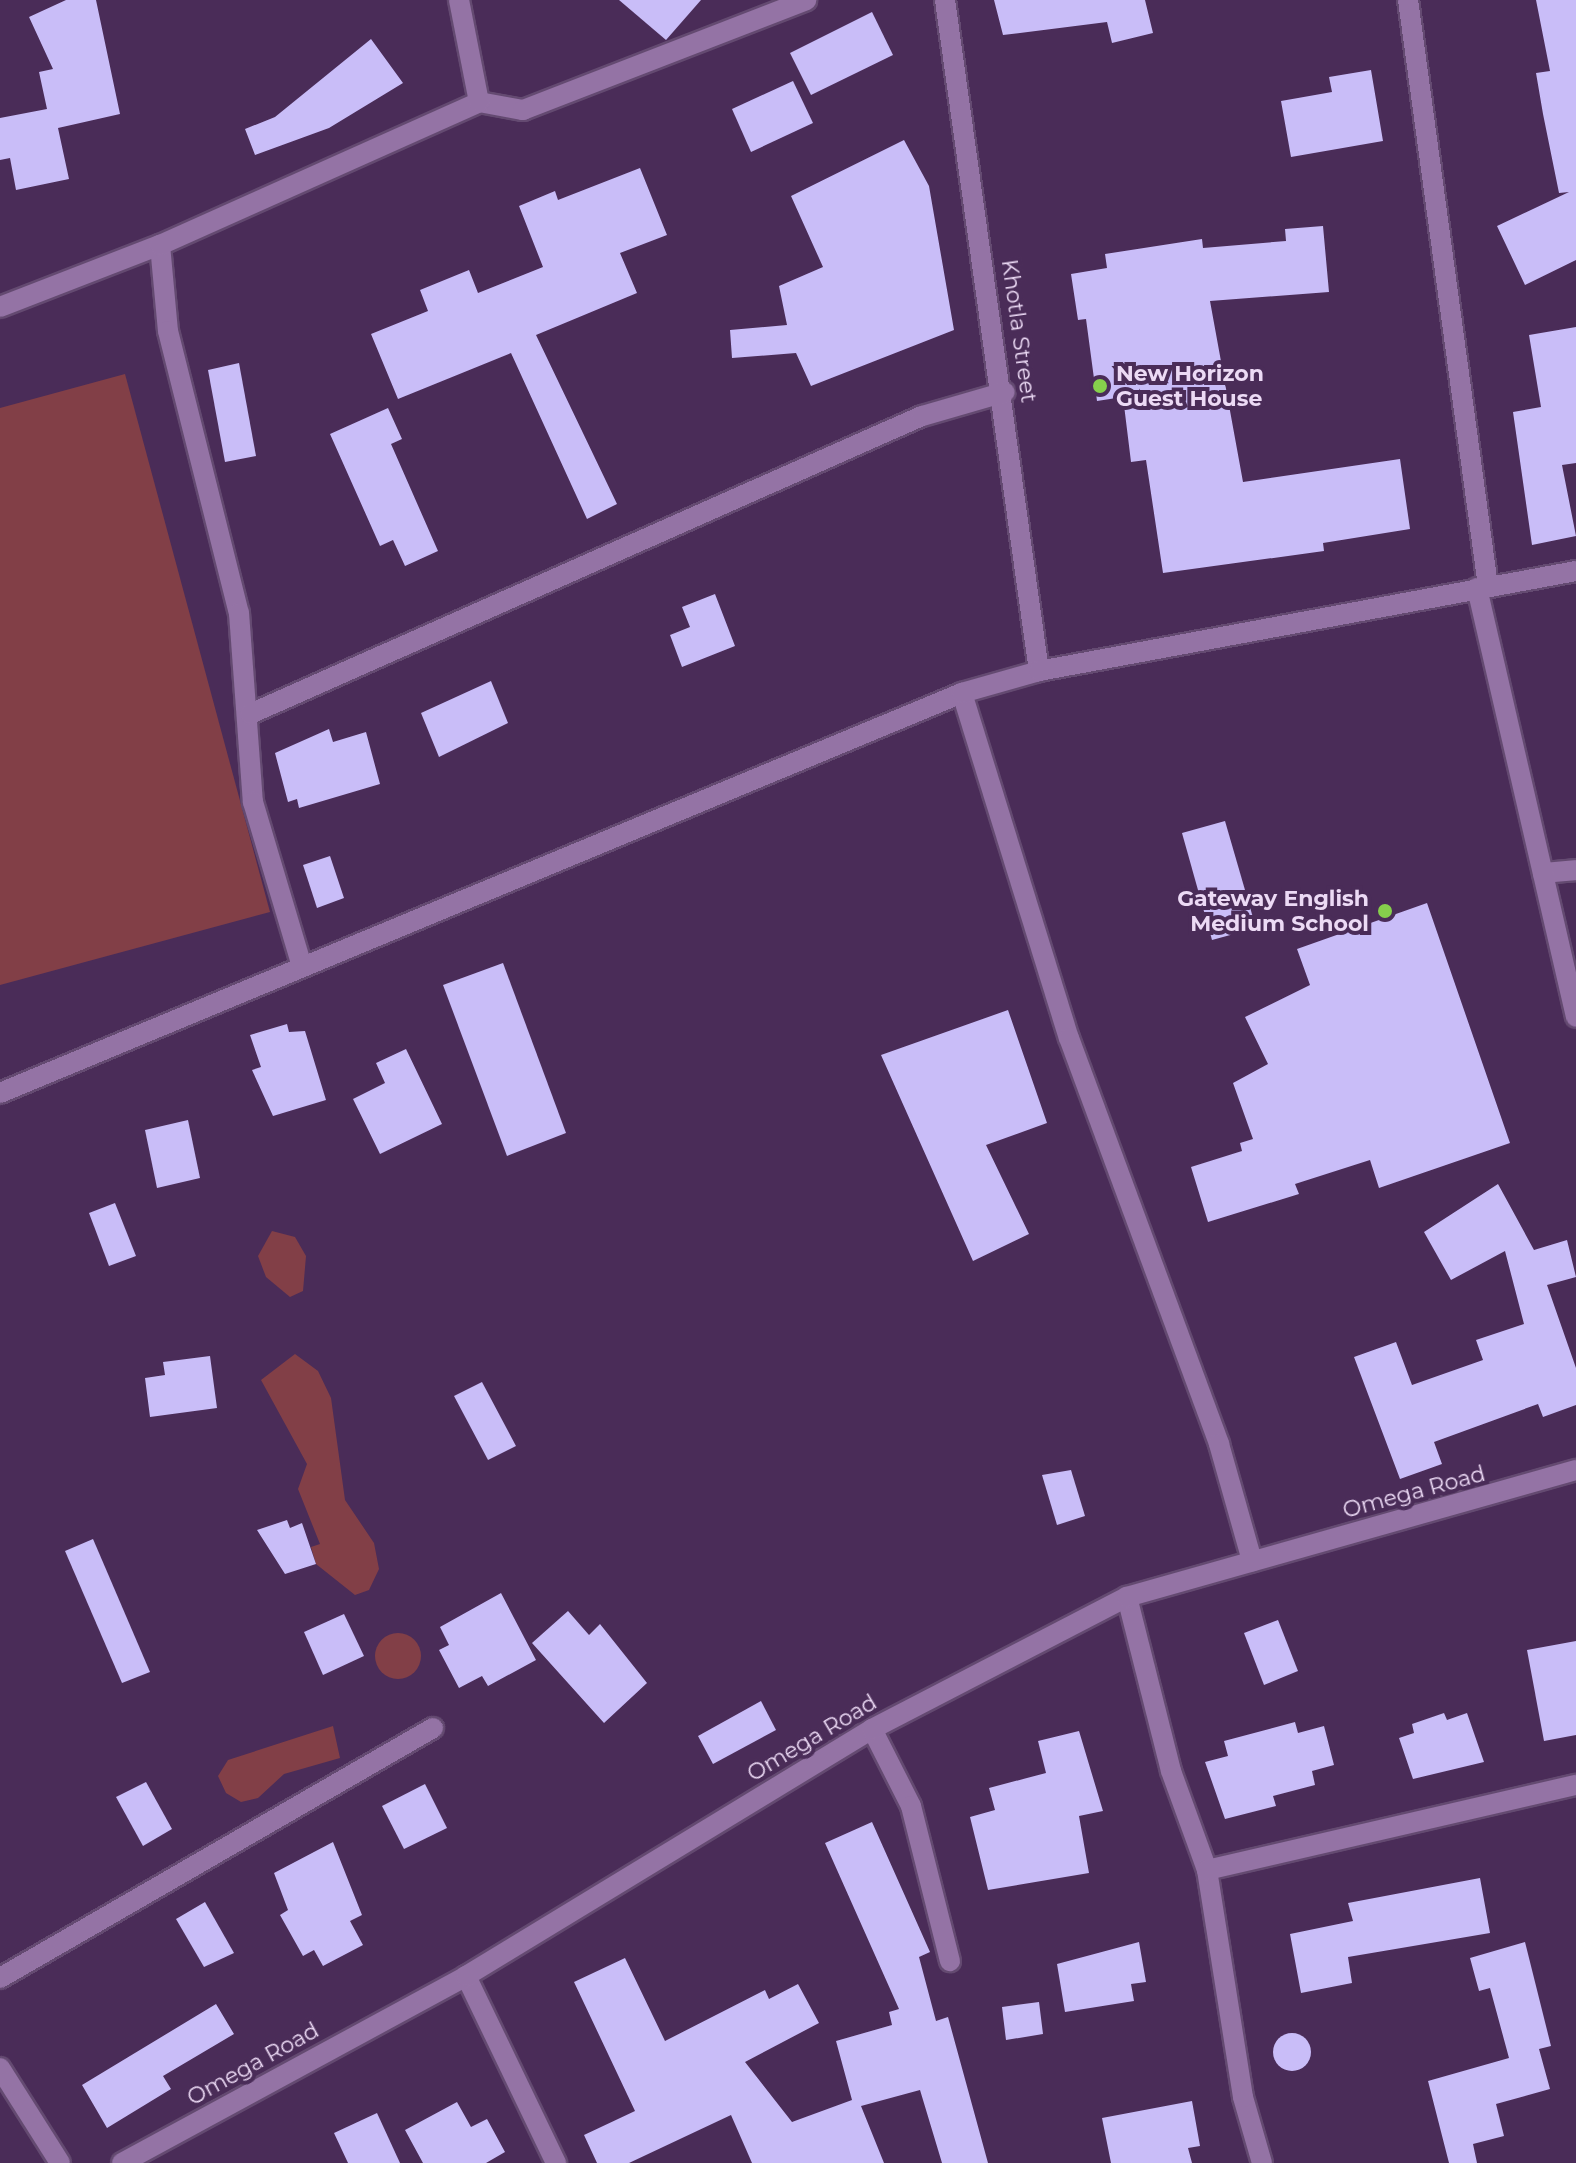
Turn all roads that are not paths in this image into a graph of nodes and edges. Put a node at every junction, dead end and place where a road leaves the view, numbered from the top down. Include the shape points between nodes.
1 (459, 0) edge
2 (806, 0) edge
3 (945, 0) edge
4 (1408, 0) edge
5 (479, 102) junction
6 (160, 245) junction
7 (0, 307) edge
8 (1005, 392) junction
9 (1576, 571) edge
10 (1482, 587) junction
11 (1039, 671) junction
12 (962, 693) junction
13 (250, 714) junction
14 (1576, 870) edge
15 (1543, 873) junction
16 (301, 963) junction
17 (1576, 1017) edge
18 (0, 1093) edge
19 (1576, 1470) edge
20 (1252, 1561) junction
21 (1127, 1597) junction
22 (433, 1728) dead end
23 (872, 1729) junction
24 (1576, 1785) edge
25 (1207, 1870) junction
26 (950, 1961) dead end
27 (466, 1976) junction
28 (0, 1978) edge
29 (0, 2068) edge
30 (60, 2163) edge
31 (122, 2163) edge
32 (556, 2163) edge
33 (1262, 2163) edge

1 - 5 street
2 - 5 street via 523,110
3 - 8 street, Khotla Street
4 - 10 street
5 - 6 street
6 - 7 street
6 - 13 street via 168,331 239,613
8 - 11 street, Khotla Street
8 - 13 street via 922,416
9 - 10 street
10 - 11 street
10 - 15 street
11 - 12 street
12 - 16 street
12 - 20 street via 1069,1038 1219,1444
13 - 16 street via 253,802
14 - 15 street
15 - 17 street
16 - 18 street
19 - 20 street, Omega Road
20 - 21 street, Omega Road
21 - 23 street, Omega Road
21 - 25 street via 1171,1771
22 - 28 street
23 - 26 street via 911,1806
23 - 27 street, Omega Road
24 - 25 street
25 - 33 street via 1243,2097
27 - 31 street, Omega Road
27 - 32 street
29 - 30 street

